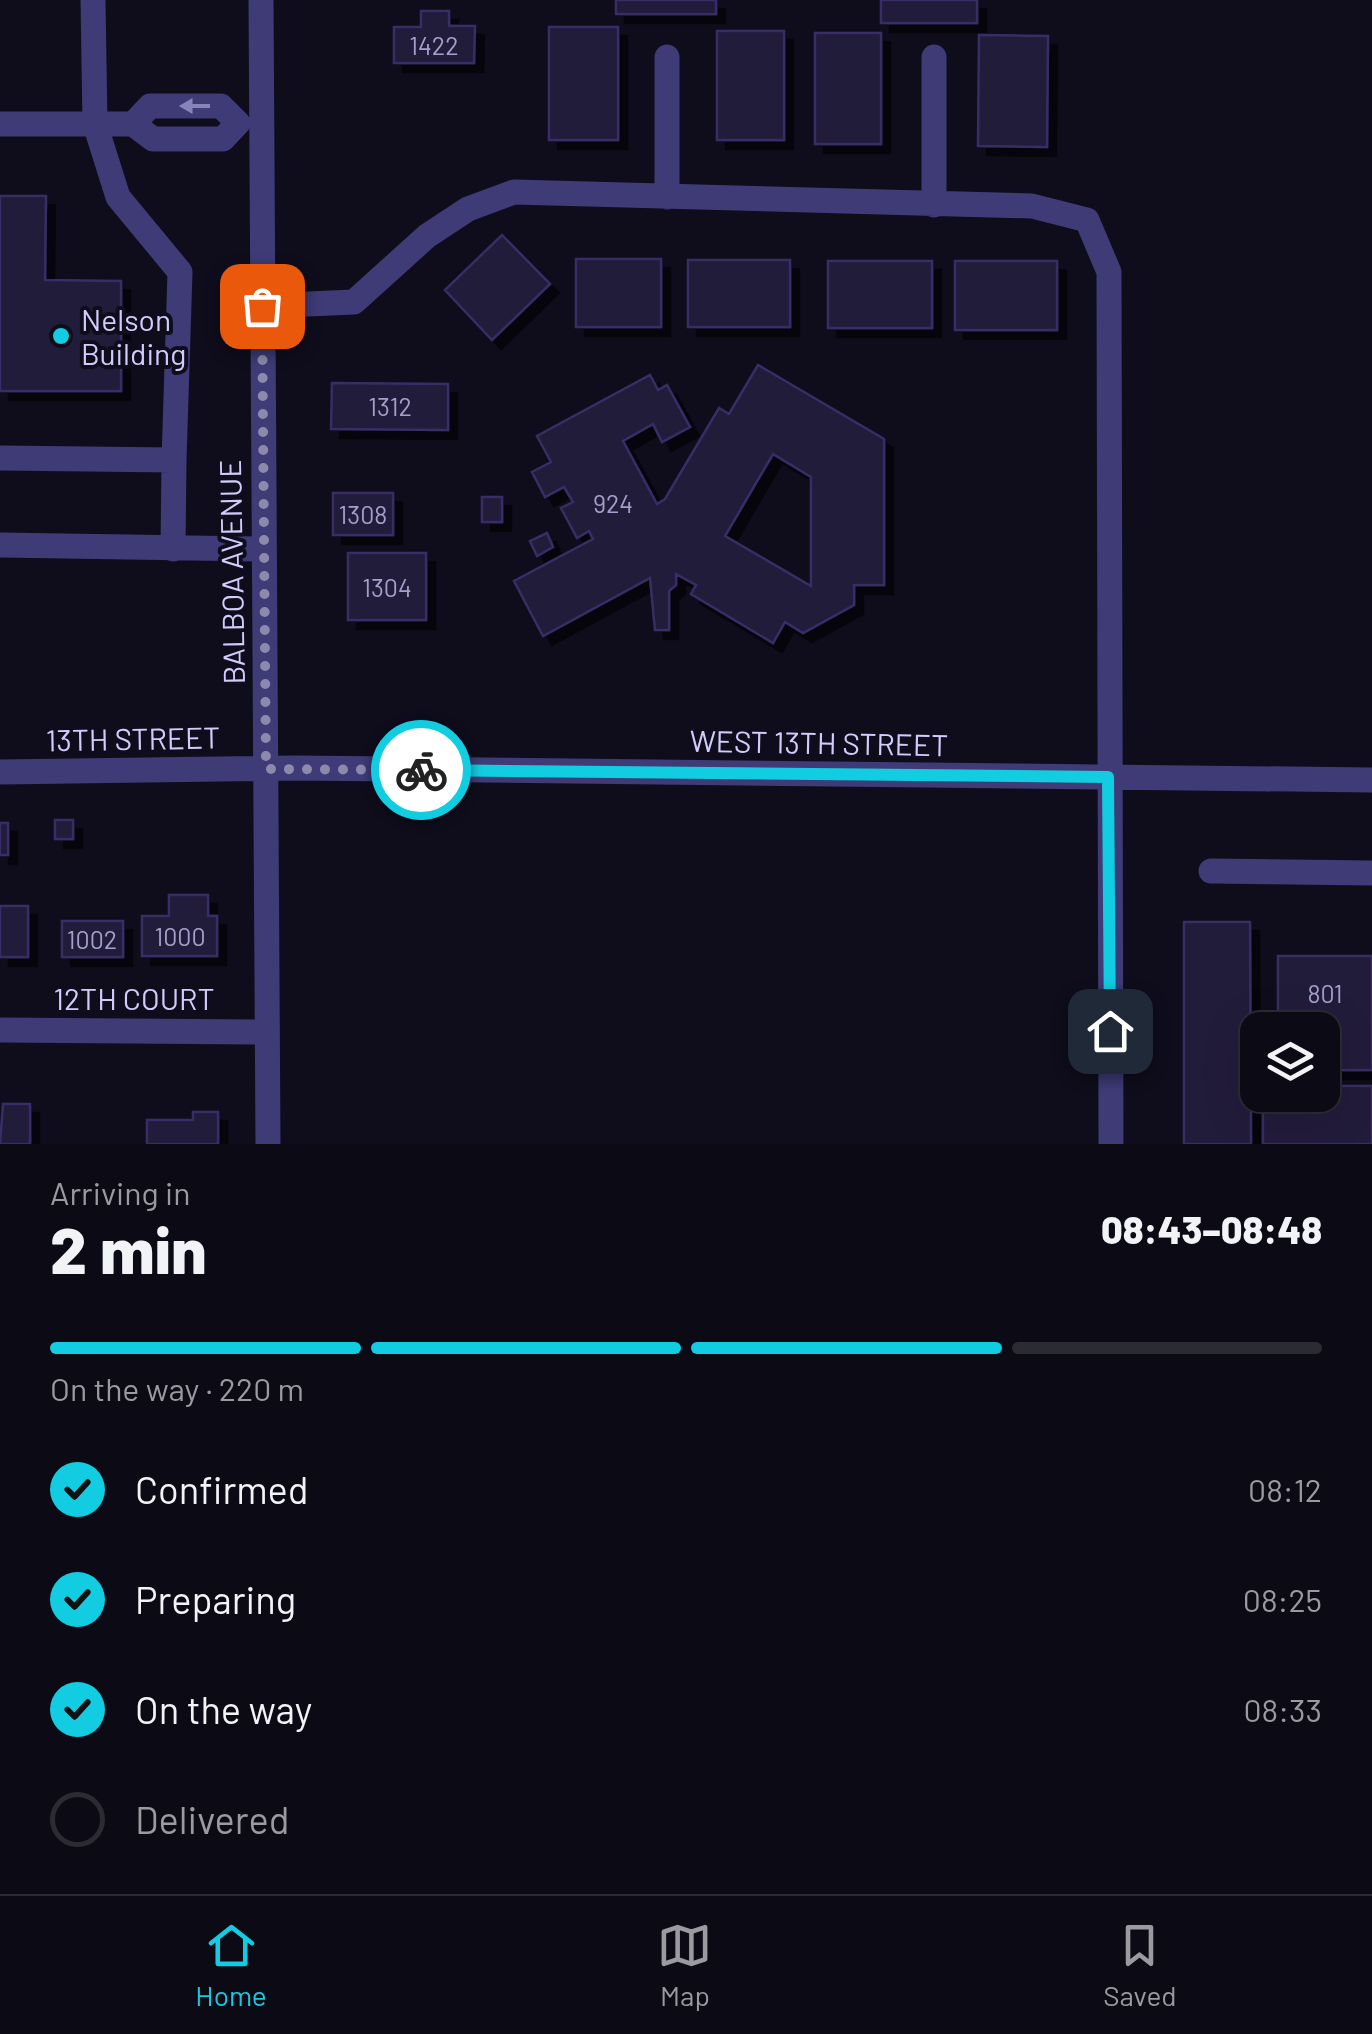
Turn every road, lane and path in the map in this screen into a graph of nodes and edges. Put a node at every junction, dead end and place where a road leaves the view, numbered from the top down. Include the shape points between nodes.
1 (93, 0) edge
2 (262, 0) edge
3 (667, 57) dead end
4 (934, 57) dead end
5 (0, 124) edge
6 (95, 124) junction
7 (250, 124) junction
8 (668, 197) junction
9 (934, 205) junction
10 (262, 306) junction
11 (0, 458) edge
12 (174, 460) junction
13 (0, 545) edge
14 (173, 549) junction
15 (262, 549) junction
16 (266, 769) junction
17 (0, 772) edge
18 (1108, 777) junction
19 (1372, 780) edge
20 (1212, 871) dead end
21 (1372, 873) edge
22 (0, 1030) edge
23 (267, 1032) junction
24 (268, 1144) edge
25 (1111, 1144) edge

1 - 6 street
2 - 7 street, BALBOA AVENUE
3 - 8 street
4 - 9 street
5 - 6 street
6 - 7 street via 133,124 152,139 205,139
6 - 12 street via 118,197 180,272
7 - 10 street, BALBOA AVENUE
8 - 9 street
8 - 10 street via 514,192 468,209 427,236 354,302
9 - 18 street via 1032,206 1087,220 1109,272
10 - 15 street, BALBOA AVENUE
11 - 12 street
12 - 14 street
13 - 14 street
14 - 15 street
15 - 16 street, BALBOA AVENUE
16 - 17 street, 13TH STREET
16 - 18 street, WEST 13TH STREET
16 - 23 street, BALBOA AVENUE
18 - 19 street, WEST 13TH STREET
18 - 25 street
20 - 21 street
22 - 23 street, 12TH COURT
23 - 24 street, BALBOA AVENUE

